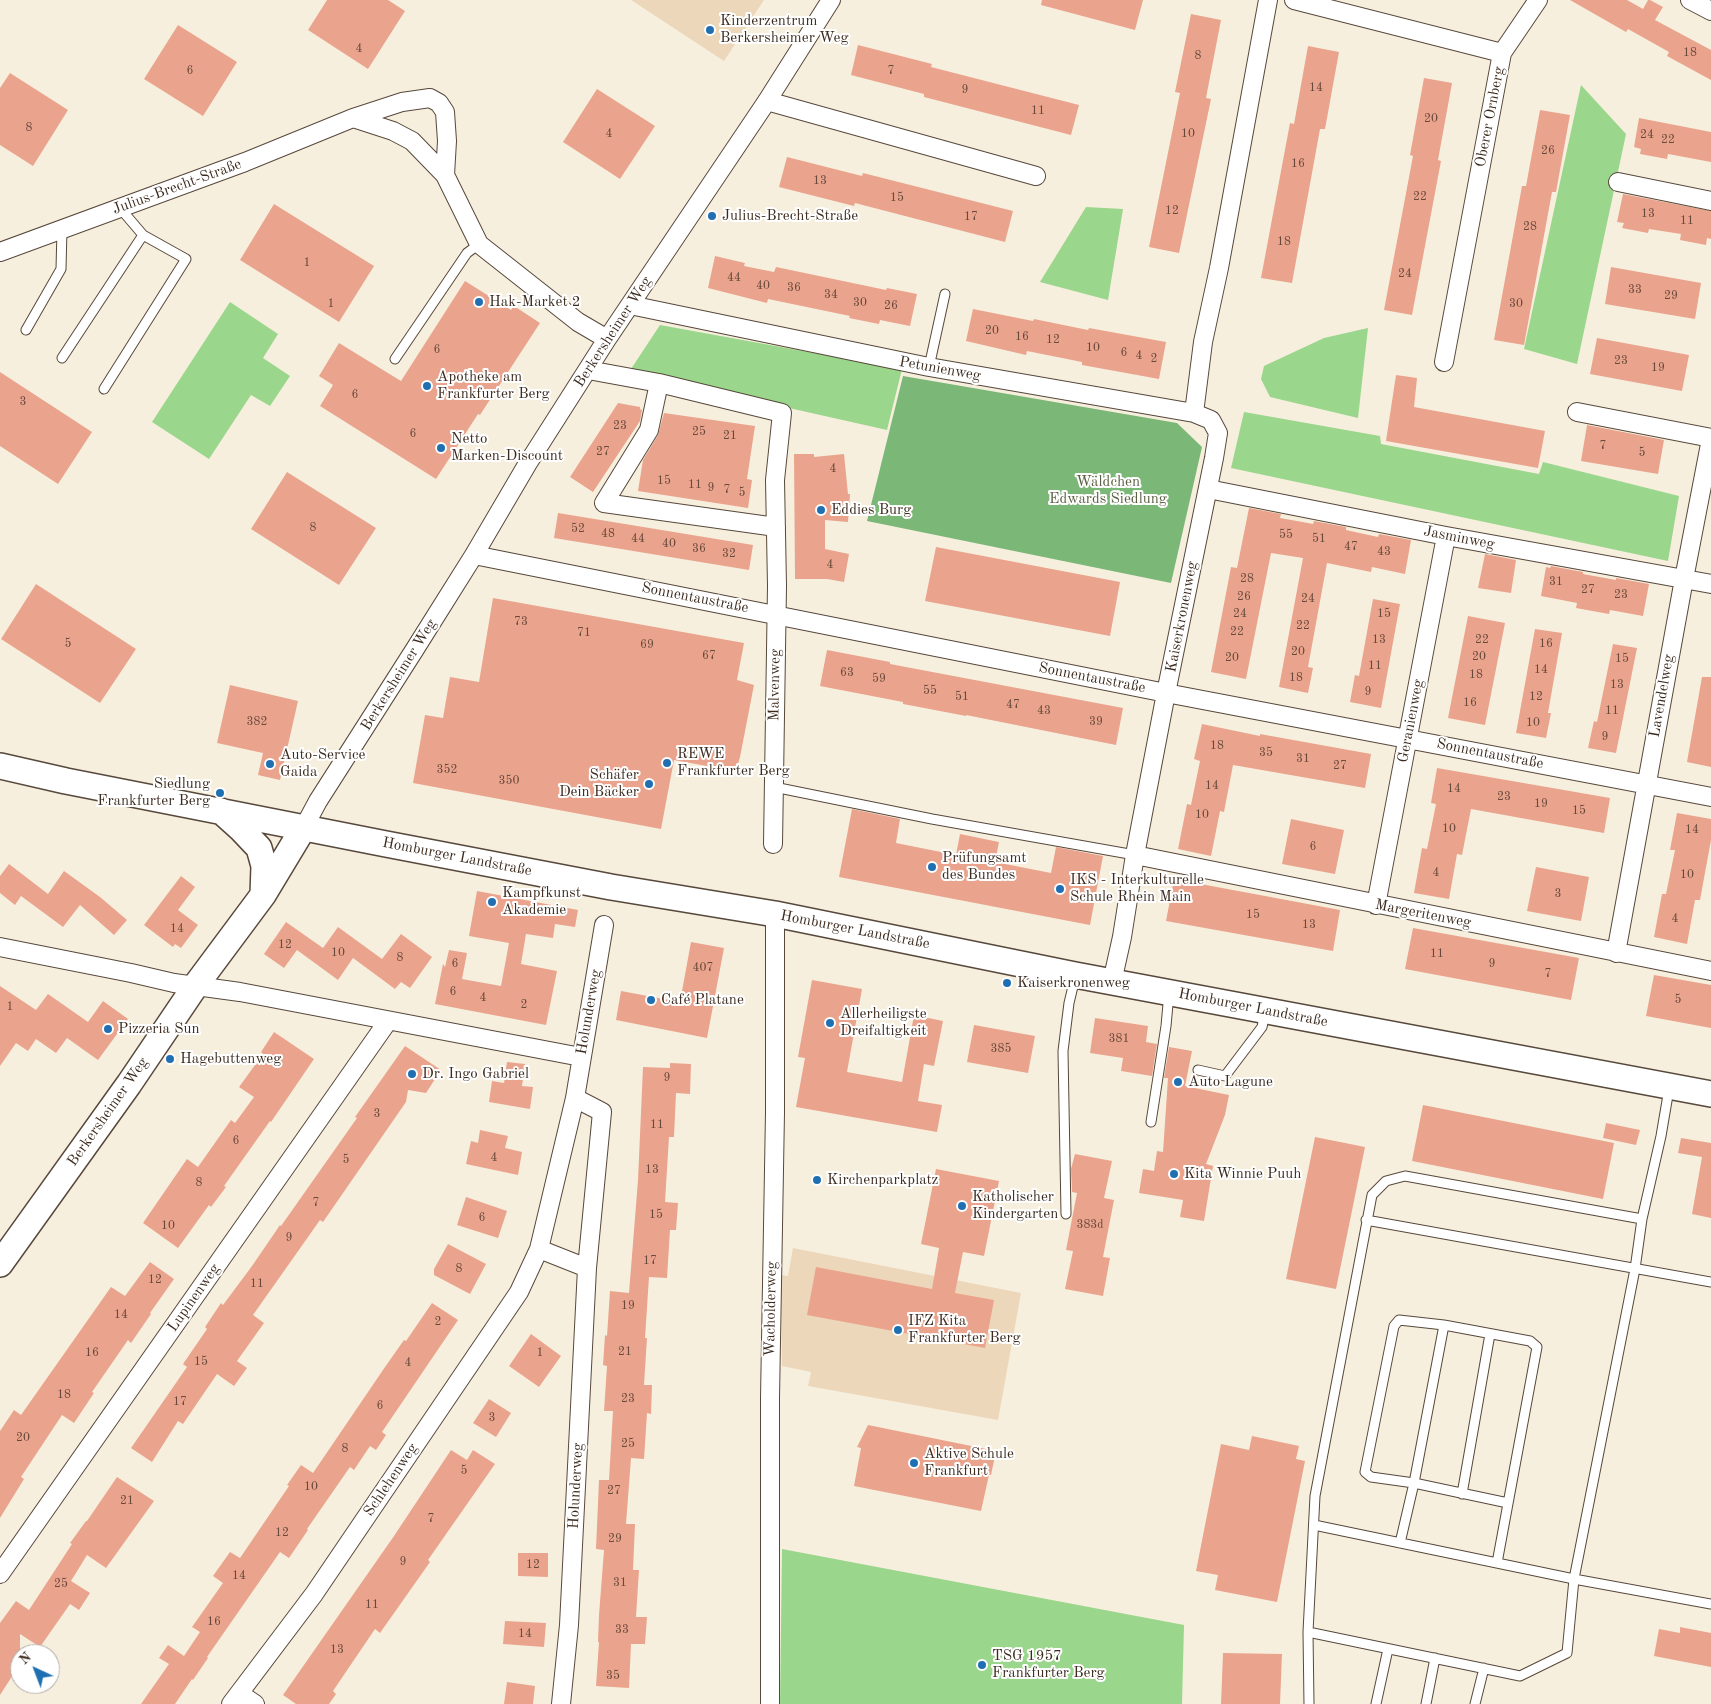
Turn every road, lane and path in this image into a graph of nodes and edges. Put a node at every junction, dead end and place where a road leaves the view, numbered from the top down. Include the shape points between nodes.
1 (831, 0) edge
2 (1268, 0) edge
3 (1294, 0) edge
4 (1538, 0) edge
5 (1690, 0) edge
6 (1711, 11) edge
7 (1502, 53) junction
8 (767, 101) junction
9 (353, 118) junction
10 (445, 176) junction
11 (1036, 176) dead end
12 (1618, 182) dead end
13 (1711, 201) edge
14 (120, 208) junction
15 (62, 230) junction
16 (143, 235) junction
17 (479, 244) junction
18 (0, 252) edge
19 (945, 294) dead end
20 (630, 305) junction
21 (26, 330) dead end
22 (607, 339) junction
23 (62, 358) dead end
24 (395, 360) dead end
25 (1444, 362) dead end
26 (929, 367) junction
27 (588, 370) junction
28 (659, 383) junction
29 (104, 389) dead end
30 (1577, 412) dead end
31 (1194, 413) junction
32 (1711, 438) edge
33 (1214, 458) joint
34 (1208, 489) junction
35 (776, 527) junction
36 (1446, 536) junction
37 (474, 555) junction
38 (1684, 579) junction
39 (1711, 584) edge
40 (776, 614) junction
41 (1166, 693) junction
42 (1408, 738) junction
43 (0, 766) edge
44 (1646, 784) junction
45 (774, 787) junction
46 (1711, 797) edge
47 (221, 811) junction
48 (304, 827) junction
49 (773, 844) dead end
50 (1135, 856) junction
51 (263, 895) junction
52 (1376, 905) junction
53 (775, 914) junction
54 (604, 925) dead end
55 (0, 947) edge
56 (1616, 953) junction
57 (1711, 971) edge
58 (1076, 975) junction
59 (1112, 982) junction
60 (196, 985) junction
61 (1169, 992) junction
62 (1266, 1010) junction
63 (388, 1020) junction
64 (581, 1057) junction
65 (1198, 1070) dead end
66 (1669, 1086) junction
67 (1711, 1094) edge
68 (575, 1098) junction
69 (1151, 1122) dead end
70 (1066, 1214) dead end
71 (1642, 1219) junction
72 (1366, 1220) junction
73 (539, 1249) junction
74 (0, 1264) edge
75 (587, 1268) junction
76 (1634, 1269) junction
77 (1711, 1282) edge
78 (1444, 1325) junction
79 (1490, 1334) junction
80 (1414, 1483) junction
81 (1462, 1494) junction
82 (1508, 1504) junction
83 (1314, 1525) junction
84 (1400, 1543) junction
85 (1497, 1563) junction
86 (0, 1574) edge
87 (1574, 1578) junction
88 (1711, 1604) edge
89 (1308, 1632) junction
90 (1388, 1649) junction
91 (1435, 1658) junction
92 (1484, 1668) junction
93 (236, 1699) edge
94 (255, 1704) edge
95 (561, 1704) edge
96 (770, 1704) edge
97 (1309, 1704) edge
98 (1376, 1704) edge
99 (1426, 1704) edge
100 (1475, 1704) edge

1 - 8 street, Berkersheimer Weg
2 - 31 street via 1203,342
3 - 7 street, Oberer Ornberg
4 - 7 street
5 - 6 street
7 - 25 street, Oberer Ornberg
8 - 11 street
8 - 20 street, Berkersheimer Weg
9 - 10 street, Julius-Brecht-Straße via 412,141
9 - 10 street, Julius-Brecht-Straße via 402,102 430,98 439,102 445,112
9 - 14 street, Julius-Brecht-Straße
10 - 17 street, Julius-Brecht-Straße
12 - 13 street
14 - 15 street, Julius-Brecht-Straße
14 - 16 lane
15 - 18 street, Julius-Brecht-Straße
15 - 21 lane via 61,269
16 - 23 lane
16 - 29 lane via 186,260
17 - 22 street, Julius-Brecht-Straße via 578,322
17 - 24 lane via 467,253
19 - 26 lane
20 - 22 street, Berkersheimer Weg
20 - 26 street, Petunienweg
22 - 27 street, Berkersheimer Weg
26 - 31 street, Petunienweg
27 - 28 street, Malvenweg
27 - 37 street, Berkersheimer Weg
28 - 35 street, Malvenweg via 782,412
28 - 35 street via 649,430 604,503
30 - 32 street
31 - 33 street, Petunienweg via 1211,420 1218,433
32 - 38 street, Lavendelweg
33 - 34 street, Kaiserkronenweg
34 - 36 street, Jasminweg
34 - 41 street, Kaiserkronenweg
35 - 40 street, Malvenweg
36 - 38 street, Jasminweg
36 - 42 street, Geranienweg
37 - 40 street, Sonnentaustraße
37 - 48 street, Berkersheimer Weg
38 - 39 street, Jasminweg
38 - 44 street, Lavendelweg
40 - 41 street, Sonnentaustraße
40 - 45 street, Malvenweg
41 - 42 street, Sonnentaustraße
41 - 50 street, Kaiserkronenweg
42 - 44 street, Sonnentaustraße
42 - 52 street, Geranienweg
43 - 47 street, Homburger Landstraße
44 - 46 street, Sonnentaustraße
44 - 56 street, Lavendelweg
45 - 49 street, Malvenweg
45 - 50 lane
47 - 48 street, Homburger Landstraße
47 - 51 street via 258,848 264,866
48 - 51 street, Berkersheimer Weg
48 - 53 street, Homburger Landstraße via 611,887
50 - 52 street, Margeritenweg
50 - 59 street, Kaiserkronenweg
51 - 60 street, Berkersheimer Weg
52 - 56 street, Margeritenweg
53 - 58 street, Homburger Landstraße
53 - 96 street, Wacholderweg
54 - 64 street, Holunderweg
55 - 60 street
56 - 57 street, Margeritenweg
58 - 59 street, Homburger Landstraße
58 - 70 lane via 1063,1051
59 - 61 street, Homburger Landstraße
60 - 63 street
60 - 74 street, Berkersheimer Weg
61 - 62 street, Homburger Landstraße
61 - 69 lane
62 - 65 lane via 1262,1027 1225,1076
62 - 66 street, Homburger Landstraße
63 - 64 street
63 - 86 street, Lupinenweg
64 - 68 street, Holunderweg
66 - 67 street, Homburger Landstraße
66 - 71 lane
68 - 73 street, Holunderweg
68 - 75 street, Holunderweg via 602,1112
71 - 72 lane via 1405,1176 1386,1181 1372,1195
71 - 76 lane
72 - 76 lane
72 - 83 lane via 1315,1496
73 - 75 street
73 - 93 street, Schlehenweg via 514,1300 314,1594
75 - 95 street, Holunderweg via 569,1625
76 - 77 lane
76 - 87 lane
78 - 79 lane
78 - 80 lane
78 - 80 lane via 1399,1320 1394,1326 1365,1472 1371,1477
79 - 81 lane
79 - 82 lane via 1530,1342 1537,1347
80 - 81 lane
80 - 84 lane
81 - 82 lane
82 - 85 lane
83 - 84 lane
83 - 89 lane
84 - 85 lane
85 - 87 lane
87 - 88 lane
87 - 92 lane via 1567,1653 1520,1676
89 - 90 lane
89 - 97 lane
90 - 91 lane
90 - 98 lane
91 - 92 lane
91 - 99 lane
92 - 100 lane
93 - 94 street

